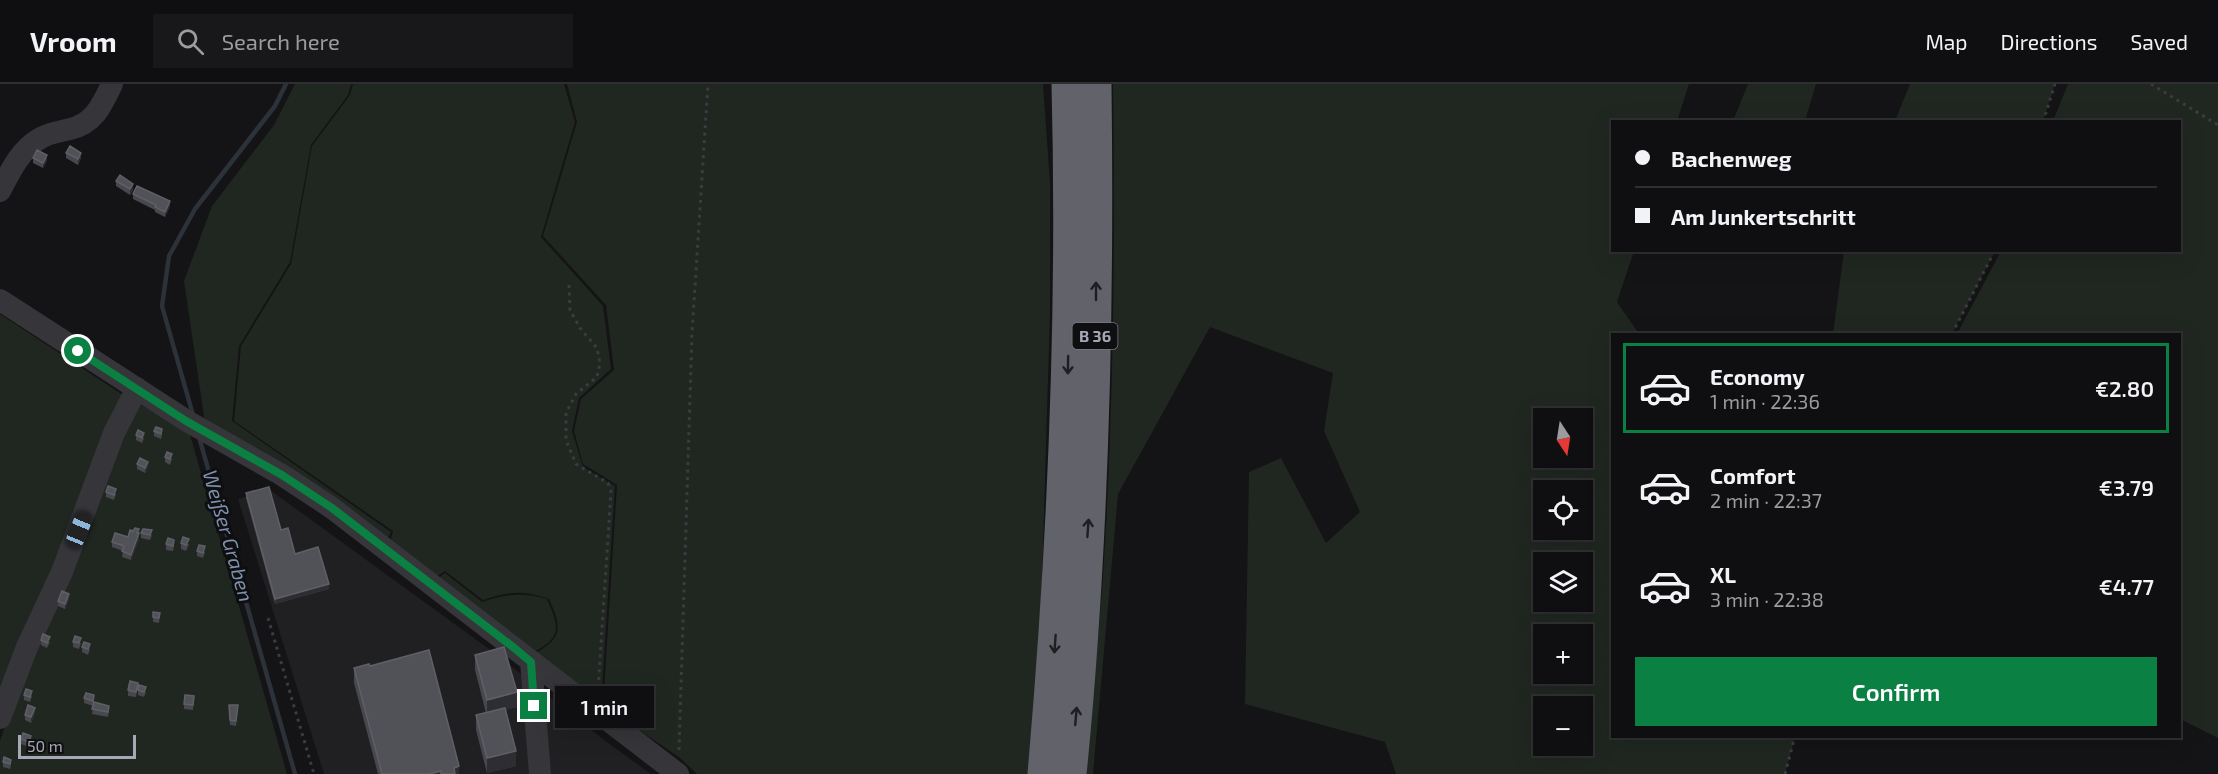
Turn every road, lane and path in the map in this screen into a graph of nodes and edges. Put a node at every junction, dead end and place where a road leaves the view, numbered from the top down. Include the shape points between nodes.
1 (112, 84) edge
2 (708, 84) edge
3 (1049, 84) edge
4 (2055, 84) edge
5 (2151, 84) edge
6 (1089, 85) edge
7 (2044, 120) edge
8 (2218, 125) edge
9 (0, 191) edge
10 (1069, 202) junction
11 (1994, 252) edge
12 (569, 285) dead end
13 (0, 300) edge
14 (1953, 333) edge
15 (136, 388) junction
16 (268, 618) dead end
17 (531, 662) junction
18 (594, 710) junction
19 (0, 718) edge
20 (1795, 738) edge
21 (314, 774) edge
22 (540, 774) edge
23 (677, 774) edge
24 (1044, 774) edge
25 (1070, 774) edge
26 (1785, 774) edge

1 - 9 street via 92,119 41,138 28,148
2 - 23 path via 692,333
3 - 10 highway, B 36 via 1053,139
4 - 7 path
5 - 8 path
6 - 10 highway, B 36
25 -> 6 highway, B 36 via 1093,414 1096,299
10 -> 24 highway, B 36 via 1063,509
11 - 14 path
12 - 18 path via 570,310 597,348 600,363 597,377 576,394 566,413 566,440 576,464 608,483 611,492 599,687
13 - 15 street
15 - 17 street via 332,508
15 - 19 street via 114,433 62,572
16 - 21 path
17 - 18 street
17 - 22 street
18 - 23 street
20 - 26 path

